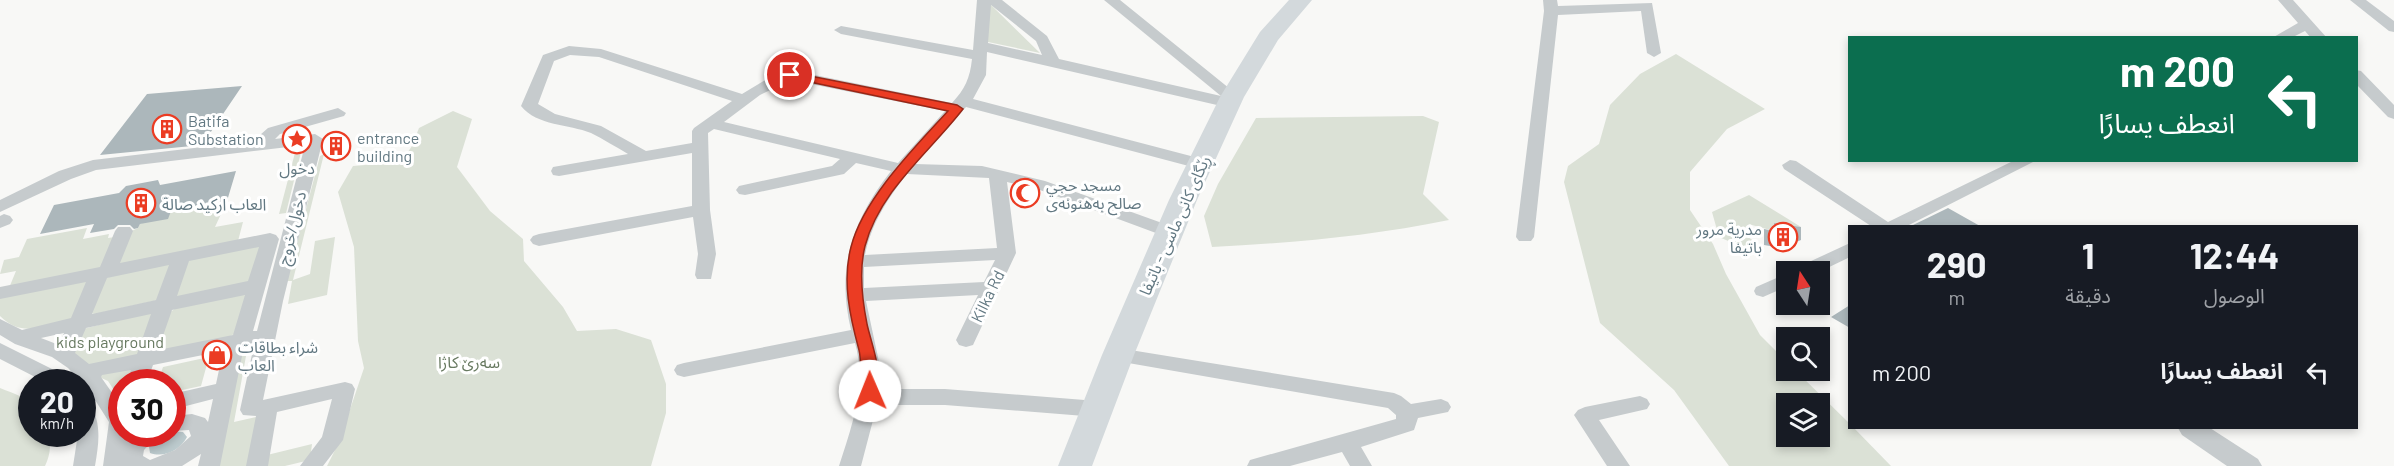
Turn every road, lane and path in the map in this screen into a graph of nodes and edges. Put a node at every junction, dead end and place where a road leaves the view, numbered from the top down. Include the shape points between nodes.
1 (984, 0) edge
2 (993, 0) edge
3 (1111, 0) edge
4 (2285, 0) edge
5 (2357, 0) edge
6 (1305, 1) edge
7 (1551, 5) edge
8 (2307, 24) junction
9 (2394, 28) edge
10 (841, 30) dead end
11 (2283, 36) edge
12 (2318, 36) edge
13 (981, 51) junction
14 (1654, 53) dead end
15 (1053, 63) junction
16 (2358, 76) edge
17 (744, 100) junction
18 (1231, 100) junction
19 (960, 105) junction
20 (338, 113) dead end
21 (2394, 114) edge
22 (712, 124) junction
23 (257, 144) junction
24 (701, 146) junction
25 (644, 156) junction
26 (852, 157) junction
27 (2025, 162) edge
28 (1200, 164) junction
29 (1790, 165) dead end
30 (903, 169) junction
31 (559, 171) dead end
32 (997, 175) junction
33 (744, 190) dead end
34 (701, 210) junction
35 (1, 216) edge
36 (1880, 225) edge
37 (1896, 225) edge
38 (124, 231) dead end
39 (1170, 232) junction
40 (1525, 237) dead end
41 (538, 240) dead end
42 (1848, 250) edge
43 (1007, 253) junction
44 (181, 257) junction
45 (856, 261) junction
46 (1825, 261) edge
47 (103, 273) junction
48 (704, 275) dead end
49 (1776, 284) edge
50 (256, 286) junction
51 (992, 288) junction
52 (1763, 291) dead end
53 (0, 293) edge
54 (856, 295) junction
55 (164, 305) junction
56 (79, 323) junction
57 (0, 326) edge
58 (862, 335) junction
59 (266, 336) junction
60 (22, 339) junction
61 (966, 340) dead end
62 (238, 341) junction
63 (0, 351) edge
64 (1118, 355) junction
65 (64, 356) junction
66 (145, 360) junction
67 (35, 369) edge
68 (81, 369) edge
69 (96, 369) edge
70 (142, 369) edge
71 (684, 370) dead end
72 (96, 383) edge
73 (226, 389) junction
74 (868, 397) junction
75 (108, 398) edge
76 (186, 402) edge
77 (1641, 404) dead end
78 (268, 406) junction
79 (1441, 407) dead end
80 (1097, 409) junction
81 (1407, 412) junction
82 (186, 422) edge
83 (2192, 429) edge
84 (209, 434) junction
85 (1347, 443) junction
86 (87, 447) edge
87 (132, 447) edge
88 (140, 462) edge
89 (84, 466) edge
90 (209, 466) edge
91 (257, 466) edge
92 (311, 466) edge
93 (850, 466) edge
94 (1075, 466) edge
95 (1258, 466) edge
96 (1361, 466) edge
97 (1619, 466) edge
98 (2248, 466) edge

1 - 13 street
2 - 15 street via 1042,39
3 - 18 street
4 - 8 street
5 - 9 street
6 - 18 main road, ڕێگای کانی ماسی - باتيفا via 1268,37
7 - 14 street via 1647,6
7 - 40 street
8 - 11 street
8 - 12 street
10 - 13 street
13 - 15 street
13 - 19 street via 978,75
15 - 18 street
16 - 21 street
17 - 19 street via 790,75
17 - 22 street
17 - 25 street via 601,53 569,50 548,58 530,106 549,117 595,129
18 - 28 main road, ڕێگای کانی ماسی - باتيفا
19 - 28 street
19 - 30 street
20 - 23 street via 274,131
22 - 24 street via 700,131
22 - 26 street
23 - 35 street via 93,165 65,175
23 - 59 street, دخول/خروج via 315,139
24 - 25 street
24 - 34 street
25 - 31 street
26 - 30 street
26 - 33 street via 838,170
27 - 37 street
28 - 39 main road, ڕێگای کانی ماسی - باتيفا
29 - 36 street
30 - 32 street via 982,171
30 - 45 street via 868,217
32 - 39 street via 1045,186
32 - 43 street
34 - 41 street
34 - 48 street via 707,254
38 - 47 street
39 - 64 main road, ڕێگای کانی ماسی - باتيفا
42 - 46 street
43 - 45 street
43 - 51 street, Kilka Rd
44 - 47 street
44 - 50 street via 270,239
44 - 55 street
45 - 54 street
47 - 53 street
47 - 56 street
49 - 52 street
50 - 55 street
50 - 62 street
51 - 54 street
51 - 61 street, Kilka Rd
54 - 58 street
55 - 56 street
55 - 66 street
56 - 60 street via 35,332
56 - 65 street
57 - 60 street
58 - 71 street
58 - 74 street via 870,365
59 - 62 street
59 - 78 street via 250,410
60 - 65 street
62 - 66 street
62 - 73 street
63 - 67 street
64 - 80 main road, ڕێگای کانی ماسی - باتيفا
64 - 81 street via 1394,401
65 - 68 street
66 - 69 street
66 - 70 street
72 - 75 street
73 - 76 street
73 - 84 street
74 - 80 street via 945,397
74 - 93 street
77 - 97 street via 1585,415
78 - 91 street
78 - 92 street via 345,389 332,440
79 - 81 street
80 - 94 main road, ڕێگای کانی ماسی - باتيفا
81 - 85 street via 1407,424
82 - 84 street via 198,424
83 - 98 street
84 - 88 street via 191,450
84 - 90 street
85 - 95 street
85 - 96 street
86 - 89 street
87 - 88 street

